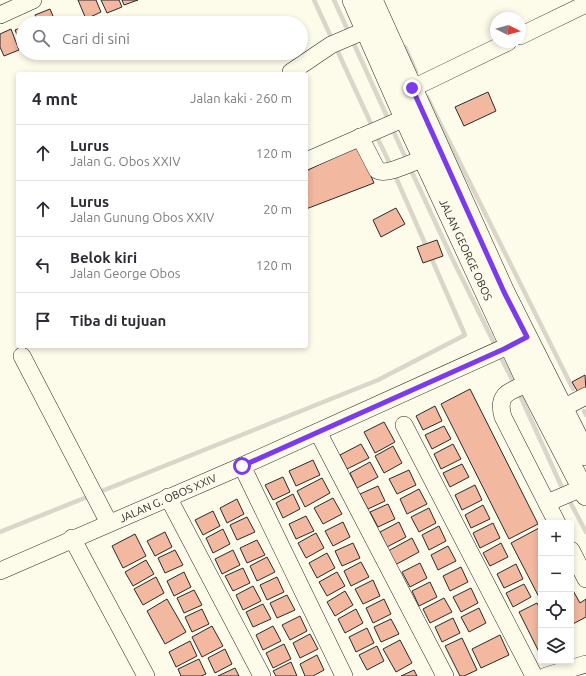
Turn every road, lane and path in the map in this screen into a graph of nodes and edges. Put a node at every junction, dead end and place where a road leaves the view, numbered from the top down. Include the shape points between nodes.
1 (33, 0) edge
2 (353, 0) edge
3 (372, 0) edge
4 (586, 4) edge
5 (0, 15) edge
6 (526, 33) edge
7 (356, 34) junction
8 (495, 48) edge
9 (308, 59) edge
10 (307, 60) edge
11 (291, 72) edge
12 (412, 88) junction
13 (395, 123) junction
14 (360, 137) junction
15 (308, 160) edge
16 (413, 162) junction
17 (514, 344) junction
18 (22, 356) dead end
19 (521, 387) junction
20 (586, 396) edge
21 (564, 408) junction
22 (404, 425) dead end
23 (318, 432) junction
24 (586, 455) edge
25 (242, 466) junction
26 (569, 495) edge
27 (168, 497) junction
28 (558, 520) edge
29 (109, 523) junction
30 (72, 538) junction
31 (578, 557) edge
32 (0, 570) edge
33 (586, 579) edge
34 (586, 664) edge
35 (146, 676) edge
36 (262, 676) edge
37 (344, 676) edge
38 (445, 676) edge
39 (534, 676) edge
40 (546, 676) edge

1 - 5 street
2 - 7 main road, JALAN GEORGE OBOS
3 - 12 main road, JALAN GEORGE OBOS
4 - 6 street
7 - 9 street
7 - 13 main road, JALAN GEORGE OBOS
8 - 12 street
10 - 11 street
12 - 17 main road, JALAN GEORGE OBOS via 504,292
13 - 14 street
13 - 16 main road, JALAN GEORGE OBOS
14 - 15 street
14 - 16 street via 380,172 388,172
16 - 17 main road, JALAN GEORGE OBOS
17 - 19 main road, JALAN GEORGE OBOS
17 - 21 main road, JALAN GEORGE OBOS
17 - 23 street, JALAN G. OBOS XXIV
18 - 29 street
19 - 26 main road, JALAN GEORGE OBOS
19 - 26 street via 500,400 503,417
20 - 21 street
21 - 24 main road, JALAN GEORGE OBOS
22 - 39 street
23 - 25 street, JALAN G. OBOS XXIV
23 - 38 street
25 - 27 street, JALAN G. OBOS XXIV
25 - 37 street
26 - 28 street
27 - 29 street, JALAN G. OBOS XXIV
27 - 36 street
29 - 30 street, JALAN G. OBOS XXIV
30 - 32 street, JALAN G. OBOS XXIV
30 - 35 street
31 - 33 street
34 - 40 street

